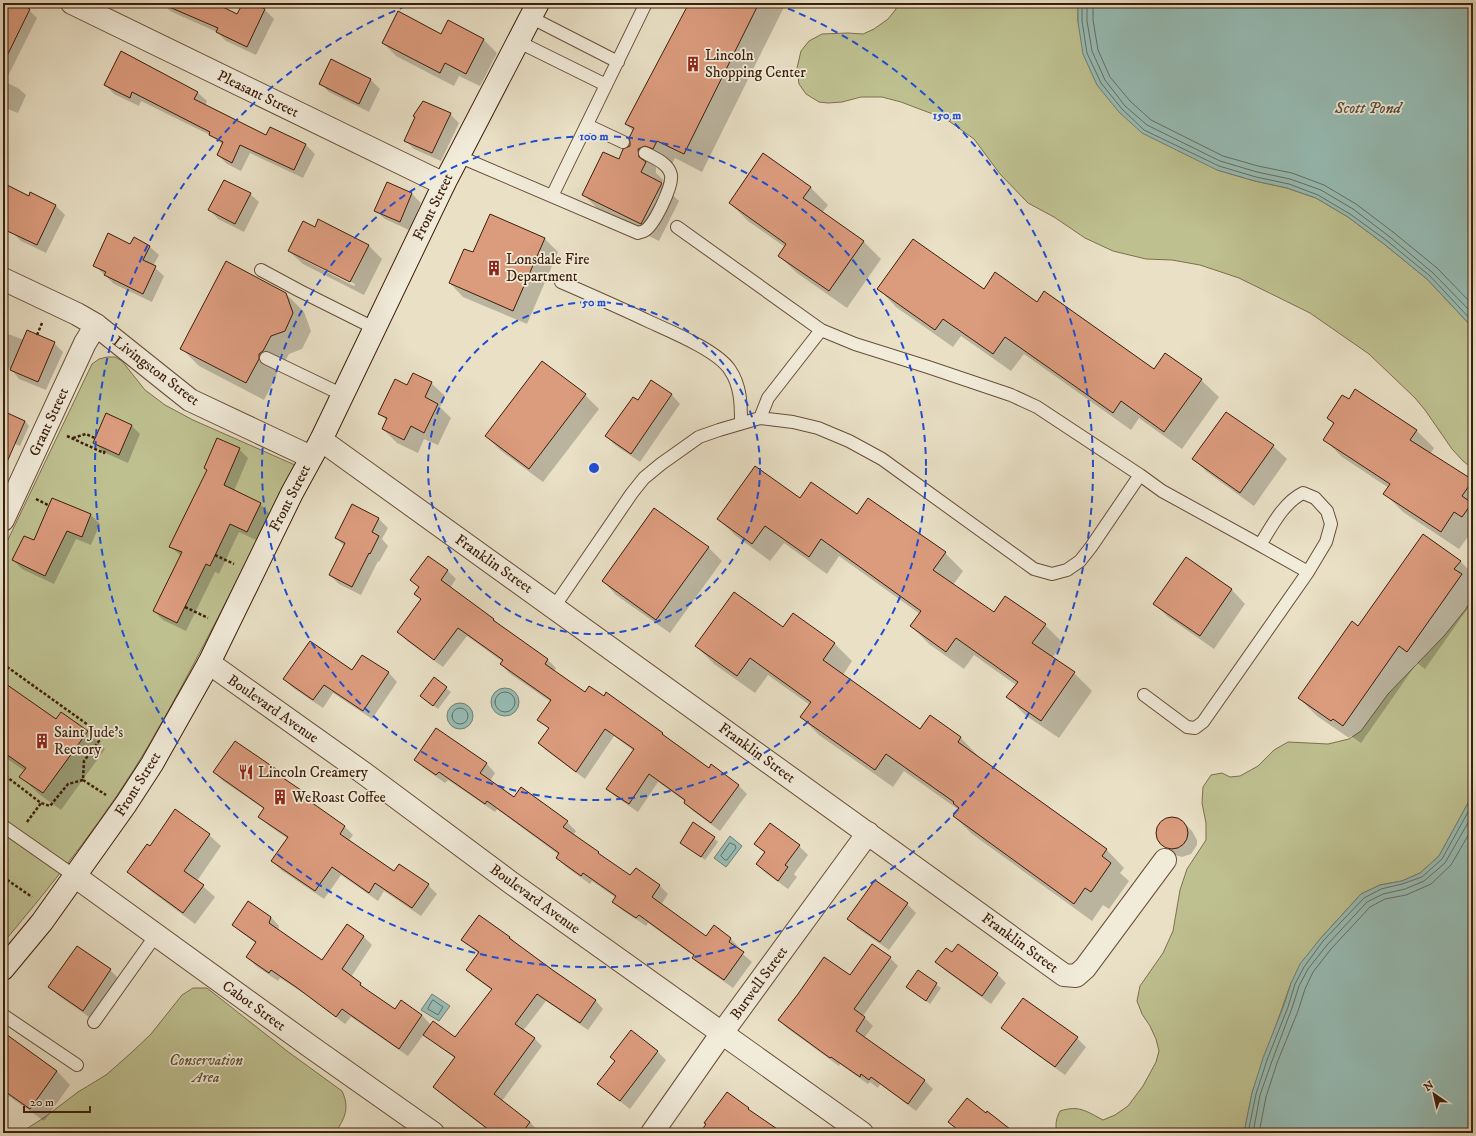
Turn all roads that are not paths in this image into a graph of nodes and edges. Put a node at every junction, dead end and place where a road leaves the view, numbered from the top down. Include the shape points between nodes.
1 (72, 3) edge
2 (646, 3) edge
3 (104, 10) edge
4 (534, 10) edge
5 (517, 41) junction
6 (618, 62) junction
7 (606, 85) junction
8 (587, 125) junction
9 (623, 142) dead end
10 (645, 153) dead end
11 (458, 156) junction
12 (444, 184) junction
13 (552, 196) junction
14 (677, 227) dead end
15 (261, 270) dead end
16 (3, 279) edge
17 (561, 282) dead end
18 (96, 325) junction
19 (374, 328) junction
20 (821, 330) junction
21 (266, 358) dead end
22 (343, 395) junction
23 (760, 418) junction
24 (742, 423) junction
25 (316, 448) junction
26 (1140, 475) junction
27 (3, 520) edge
28 (1260, 545) junction
29 (1308, 572) junction
30 (554, 607) junction
31 (209, 663) junction
32 (1144, 695) dead end
33 (3, 826) edge
34 (868, 833) junction
35 (1165, 860) dead end
36 (76, 877) junction
37 (156, 935) junction
38 (3, 969) edge
39 (3, 1015) edge
40 (94, 1022) dead end
41 (722, 1033) junction
42 (77, 1066) dead end
43 (433, 1133) edge
44 (652, 1133) edge
45 (862, 1133) edge

1 - 3 street, Pleasant Street
2 - 6 lane
3 - 12 street, Pleasant Street
4 - 5 street, Front Street
4 - 6 lane
5 - 7 lane
5 - 11 street, Front Street
6 - 7 lane
7 - 8 lane
8 - 9 lane
8 - 13 lane
10 - 13 lane via 666,166 671,175 669,190 652,224 644,231 638,233 630,230
11 - 12 street, Front Street
11 - 13 lane
12 - 19 street, Front Street
14 - 20 lane
15 - 19 lane
16 - 18 street, Livingston Street
17 - 24 lane via 684,338 720,358 736,381
18 - 25 street, Livingston Street via 190,400
18 - 27 street, Grant Street via 85,343
19 - 22 street, Front Street
20 - 23 lane via 768,398
20 - 26 lane via 855,344 1010,395 1037,407
21 - 22 lane
22 - 25 street, Front Street
23 - 24 lane
23 - 26 lane via 818,428 850,441 882,459 1034,570 1052,574 1066,570 1080,561
24 - 30 lane via 699,437 644,478
25 - 30 street, Franklin Street
25 - 31 street, Front Street
26 - 28 lane via 1162,491
28 - 29 lane
28 - 29 lane via 1284,508 1296,497 1303,493 1315,498 1327,511 1331,524 1326,542
29 - 32 lane via 1203,722 1195,728 1187,726
30 - 34 street, Franklin Street
31 - 36 street, Front Street via 152,764
31 - 41 street, Boulevard Avenue
33 - 36 lane
34 - 35 street, Franklin Street via 1064,975 1076,976 1085,968
34 - 41 street, Burwell Street
36 - 37 street, Cabot Street
36 - 38 street, Front Street
37 - 40 lane
37 - 43 street, Cabot Street
39 - 42 lane
41 - 44 street, Burwell Street
41 - 45 street, Boulevard Avenue

